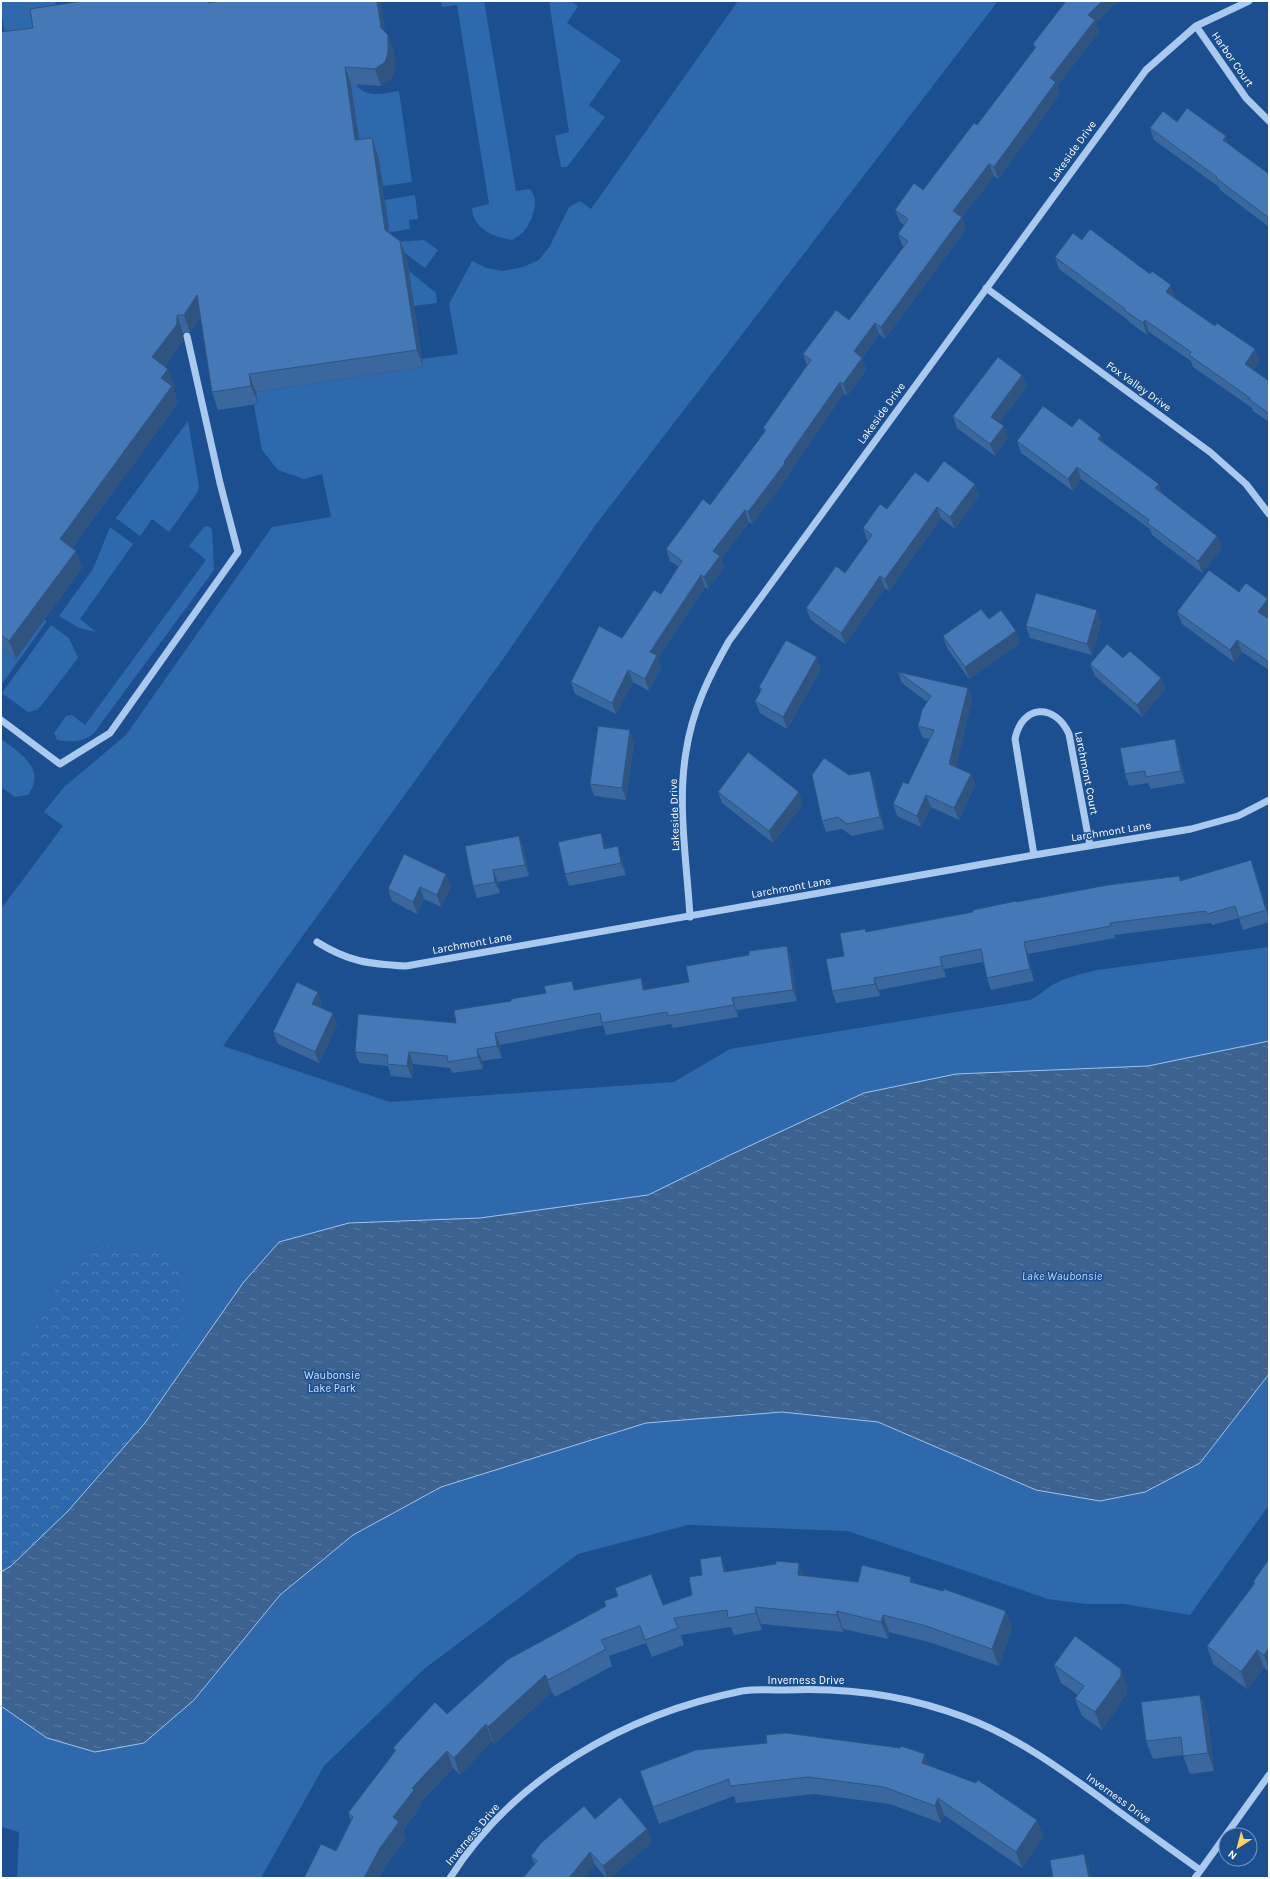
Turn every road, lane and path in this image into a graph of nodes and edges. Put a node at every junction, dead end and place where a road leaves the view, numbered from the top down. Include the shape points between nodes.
1 (1249, 1) edge
2 (1196, 26) junction
3 (1269, 121) edge
4 (986, 288) junction
5 (187, 336) dead end
6 (1269, 514) edge
7 (1, 720) edge
8 (1269, 800) edge
9 (1090, 846) junction
10 (1034, 855) junction
11 (690, 917) junction
12 (317, 942) dead end
13 (1269, 1775) edge
14 (1200, 1870) junction
15 (450, 1878) edge
16 (1195, 1878) edge

1 - 2 street, Lakeside Drive
2 - 3 street, Harbor Court via 1246,98
2 - 4 street, Lakeside Drive via 1146,70
4 - 6 street, Fox Valley Drive via 1210,452 1246,484
4 - 11 street, Lakeside Drive via 729,641 713,668 698,704 686,752 683,802
5 - 7 street via 238,552 110,733 60,764
8 - 9 street, Larchmont Lane via 1238,816 1217,823
9 - 10 street, Larchmont Lane
9 - 10 street, Larchmont Court via 1069,734 1063,722 1051,713 1035,713 1024,718 1015,739
10 - 11 street, Larchmont Lane
11 - 12 street, Larchmont Lane via 406,966 369,964 350,959
13 - 14 street
14 - 15 street, Inverness Drive via 1060,1769 999,1732 935,1707 892,1696 822,1688 744,1691 687,1705 617,1732 565,1762 537,1782 490,1826
14 - 16 street

